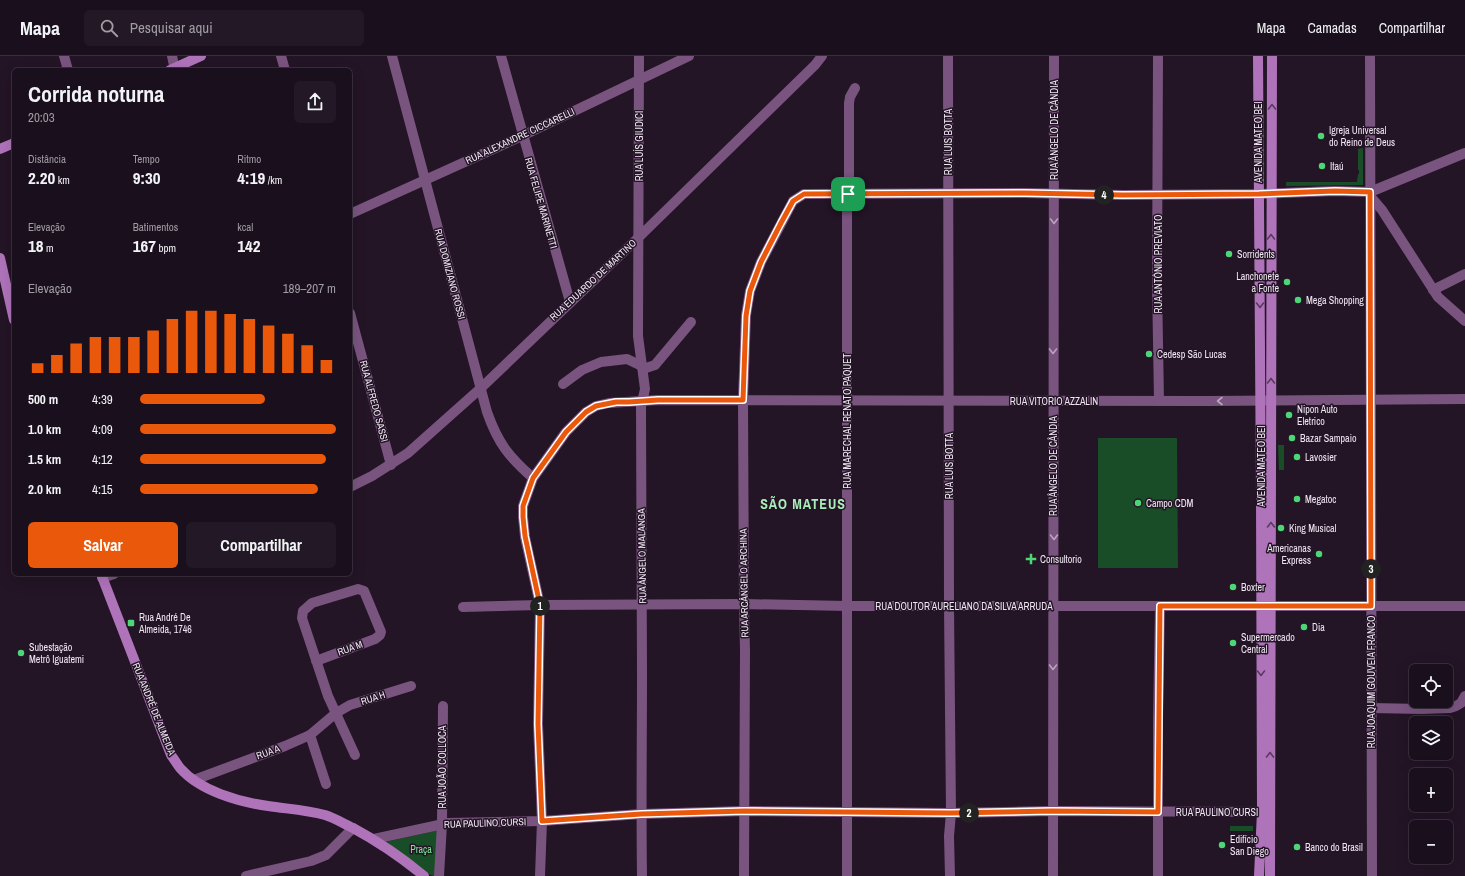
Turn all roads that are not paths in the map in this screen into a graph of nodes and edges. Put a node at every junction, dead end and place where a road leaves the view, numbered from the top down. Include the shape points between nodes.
1 (64, 56) edge
2 (172, 56) edge
3 (201, 56) edge
4 (281, 56) edge
5 (392, 56) edge
6 (501, 56) edge
7 (639, 56) edge
8 (689, 56) edge
9 (822, 56) edge
10 (948, 56) edge
11 (1054, 56) edge
12 (1158, 56) edge
13 (1258, 56) edge
14 (1272, 56) edge
15 (1370, 56) edge
16 (67, 68) edge
17 (174, 68) edge
18 (176, 68) edge
19 (284, 68) edge
20 (639, 80) junction
21 (855, 88) dead end
22 (522, 136) junction
23 (12, 144) edge
24 (0, 149) edge
25 (1465, 153) edge
26 (425, 181) junction
27 (848, 194) junction
28 (948, 194) junction
29 (1054, 194) junction
30 (1259, 194) junction
31 (1272, 194) junction
32 (1370, 194) junction
33 (1158, 195) junction
34 (352, 213) edge
35 (639, 237) junction
36 (0, 258) edge
37 (1465, 274) edge
38 (1433, 290) junction
39 (4, 296) edge
40 (570, 302) junction
41 (12, 315) edge
42 (352, 320) edge
43 (1465, 321) edge
44 (691, 322) dead end
45 (641, 367) junction
46 (563, 384) dead end
47 (481, 388) junction
48 (1465, 399) edge
49 (643, 400) junction
50 (743, 400) junction
51 (847, 400) junction
52 (949, 400) junction
53 (1260, 400) junction
54 (1271, 400) junction
55 (1371, 400) junction
56 (1053, 401) junction
57 (1159, 401) junction
58 (391, 464) junction
59 (533, 478) junction
60 (352, 486) edge
61 (101, 576) edge
62 (744, 604) junction
63 (540, 605) junction
64 (642, 605) junction
65 (1054, 605) junction
66 (847, 606) junction
67 (949, 606) junction
68 (1160, 606) junction
69 (1266, 606) junction
70 (1371, 606) junction
71 (1465, 606) edge
72 (463, 607) dead end
73 (316, 661) junction
74 (411, 686) dead end
75 (1465, 696) edge
76 (443, 706) dead end
77 (1371, 708) junction
78 (336, 713) junction
79 (310, 735) junction
80 (355, 755) dead end
81 (194, 780) junction
82 (326, 784) dead end
83 (745, 811) junction
84 (847, 811) junction
85 (1052, 811) junction
86 (1158, 812) junction
87 (1266, 812) junction
88 (951, 813) junction
89 (641, 814) junction
90 (542, 821) junction
91 (442, 824) junction
92 (353, 828) junction
93 (374, 839) junction
94 (246, 876) edge
95 (424, 876) edge
96 (439, 876) edge
97 (540, 876) edge
98 (642, 876) edge
99 (744, 876) edge
100 (847, 876) edge
101 (950, 876) edge
102 (1053, 876) edge
103 (1158, 876) edge
104 (1259, 876) edge
105 (1270, 876) edge
106 (1372, 876) edge

1 - 16 street
2 - 17 street
3 - 18 main road
4 - 19 street
5 - 26 street, RUA DOMIZIANO ROSSI
6 - 22 street, RUA FELIPE MARINETTI
7 - 20 street, RUA LUÍS GIUDICI
8 - 20 street, RUA ALEXANDRE CICCARELLI
9 - 35 street, RUA EDUARDO DE MARTINO
10 - 28 street, RUA LUIS BOTTA
11 - 29 street, RUA ÂNGELO DE CÂNDIA
12 - 33 street, RUA ANTÔNIO PREVIATO
13 - 30 main road, AVENIDA MATEO BEI
31 -> 14 main road, AVENIDA MATEO BEI
15 - 32 street, RUA JOAQUIM GOUVEIA FRANCO
20 - 22 street, RUA ALEXANDRE CICCARELLI
20 - 35 street, RUA LUÍS GIUDICI
21 - 27 street, RUA MARECHAL RENATO PAQUET via 849,103
22 - 26 street, RUA ALEXANDRE CICCARELLI
22 - 40 street, RUA FELIPE MARINETTI
23 - 24 main road
25 - 32 street
26 - 34 street, RUA ALEXANDRE CICCARELLI
26 - 47 street, RUA DOMIZIANO ROSSI
27 - 28 street
27 - 50 street, RUA ARCÂNGELO ARCHINA via 804,194 796,198 761,262 750,291 746,316
27 - 51 street, RUA MARECHAL RENATO PAQUET
28 - 29 street
28 - 52 street, RUA LUIS BOTTA
29 - 33 street
29 -> 56 street, RUA ÂNGELO DE CÂNDIA
30 - 31 street
30 - 33 street
30 -> 53 main road, AVENIDA MATEO BEI
31 - 32 street via 1335,191
54 -> 31 main road, AVENIDA MATEO BEI
32 - 38 street
32 - 55 street, RUA JOAQUIM GOUVEIA FRANCO
33 - 57 street, RUA ANTÔNIO PREVIATO
35 - 40 street, RUA EDUARDO DE MARTINO
35 - 45 street, RUA ÂNGELO MALANGA via 638,336
36 - 39 main road
37 - 38 street
38 - 43 street
39 - 41 main road
40 - 47 street, RUA EDUARDO DE MARTINO
42 - 58 street, RUA ALFREDO SASSI
44 - 45 street via 659,363
45 - 46 street via 627,360 600,362 582,370
45 - 49 street, RUA ÂNGELO MALANGA via 645,389
47 - 58 street, RUA EDUARDO DE MARTINO via 408,453
47 - 59 street, RUA DOMIZIANO ROSSI via 501,444 510,457
48 - 55 street, RUA VITORIO AZZALIN
49 - 50 street, RUA VITORIO AZZALIN
49 - 59 street, RUA VITORIO AZZALIN via 609,403 586,412 566,432
49 - 64 street, RUA ÂNGELO MALANGA
50 - 51 street, RUA VITORIO AZZALIN
50 - 62 street, RUA ARCÂNGELO ARCHINA
51 - 52 street, RUA VITORIO AZZALIN
51 - 66 street, RUA MARECHAL RENATO PAQUET
52 - 56 street, RUA VITORIO AZZALIN
52 - 67 street, RUA LUIS BOTTA
53 - 54 street, RUA VITORIO AZZALIN
53 -> 57 street, RUA VITORIO AZZALIN
53 - 69 main road, AVENIDA MATEO BEI
54 - 55 street, RUA VITORIO AZZALIN
69 -> 54 main road, AVENIDA MATEO BEI
55 - 70 street, RUA JOAQUIM GOUVEIA FRANCO
56 - 57 street, RUA VITORIO AZZALIN
56 -> 65 street, RUA ÂNGELO DE CÂNDIA
58 - 60 street, RUA EDUARDO DE MARTINO
59 - 63 street, RUA VITORIO AZZALIN via 523,506 523,517
61 - 81 main road, RUA ANDRÉ DE ALMEIDA via 171,755 180,768
62 - 64 street, RUA DOUTOR AURELIANO DA SILVA ARRUDA
62 - 66 street, RUA DOUTOR AURELIANO DA SILVA ARRUDA
62 - 83 street, RUA ARCÂNGELO ARCHINA
63 - 64 street, RUA DOUTOR AURELIANO DA SILVA ARRUDA
63 - 72 street, RUA DOUTOR AURELIANO DA SILVA ARRUDA
63 - 90 street, RUA VITORIO AZZALIN via 538,724
64 - 89 street, RUA ÂNGELO MALANGA
65 - 67 street, RUA DOUTOR AURELIANO DA SILVA ARRUDA
65 - 68 street, RUA DOUTOR AURELIANO DA SILVA ARRUDA
65 -> 85 street, RUA ÂNGELO DE CÂNDIA
66 - 67 street, RUA DOUTOR AURELIANO DA SILVA ARRUDA
66 - 84 street, RUA MARECHAL RENATO PAQUET
67 - 88 street, RUA LUIS BOTTA
68 - 69 street, RUA DOUTOR AURELIANO DA SILVA ARRUDA
68 - 86 street
69 - 70 street, RUA DOUTOR AURELIANO DA SILVA ARRUDA
69 - 87 main road, AVENIDA MATEO BEI
70 - 71 street, RUA DOUTOR AURELIANO DA SILVA ARRUDA
70 - 77 street, RUA JOAQUIM GOUVEIA FRANCO
73 - 73 street, RUA M via 302,618 304,611 312,604 361,589 366,594 380,635
73 - 78 street
74 - 78 street, RUA H via 350,705
75 - 77 street via 1461,703 1450,708
76 - 91 street, RUA JOÃO COLLOCA
77 - 106 street, RUA JOAQUIM GOUVEIA FRANCO
78 - 79 street, RUA A
78 - 80 street
79 - 81 street, RUA A
79 - 82 street
81 - 92 main road, RUA ANDRÉ DE ALMEIDA via 206,788 241,801 300,809 327,816
83 - 84 street, RUA PAULINO CURSI
83 - 89 street, RUA PAULINO CURSI
83 - 99 street, RUA ARCÂNGELO ARCHINA
84 - 88 street, RUA PAULINO CURSI
84 - 100 street, RUA MARECHAL RENATO PAQUET
85 - 86 street, RUA PAULINO CURSI
85 - 88 street, RUA PAULINO CURSI
85 - 102 street, RUA ÂNGELO DE CÂNDIA
86 - 87 street, RUA PAULINO CURSI
86 - 103 street
87 - 104 main road, AVENIDA MATEO BEI
87 - 105 main road, AVENIDA MATEO BEI
88 - 101 street, RUA LUIS BOTTA
89 - 90 street, RUA PAULINO CURSI
89 - 98 street, RUA ÂNGELO MALANGA
90 - 91 street, RUA PAULINO CURSI
90 - 97 street, RUA VITORIO AZZALIN
91 - 93 street, RUA PAULINO CURSI
91 - 96 street, RUA JOÃO COLLOCA
92 - 93 main road, RUA ANDRÉ DE ALMEIDA
92 - 94 street via 326,855
93 - 95 main road, RUA ANDRÉ DE ALMEIDA

